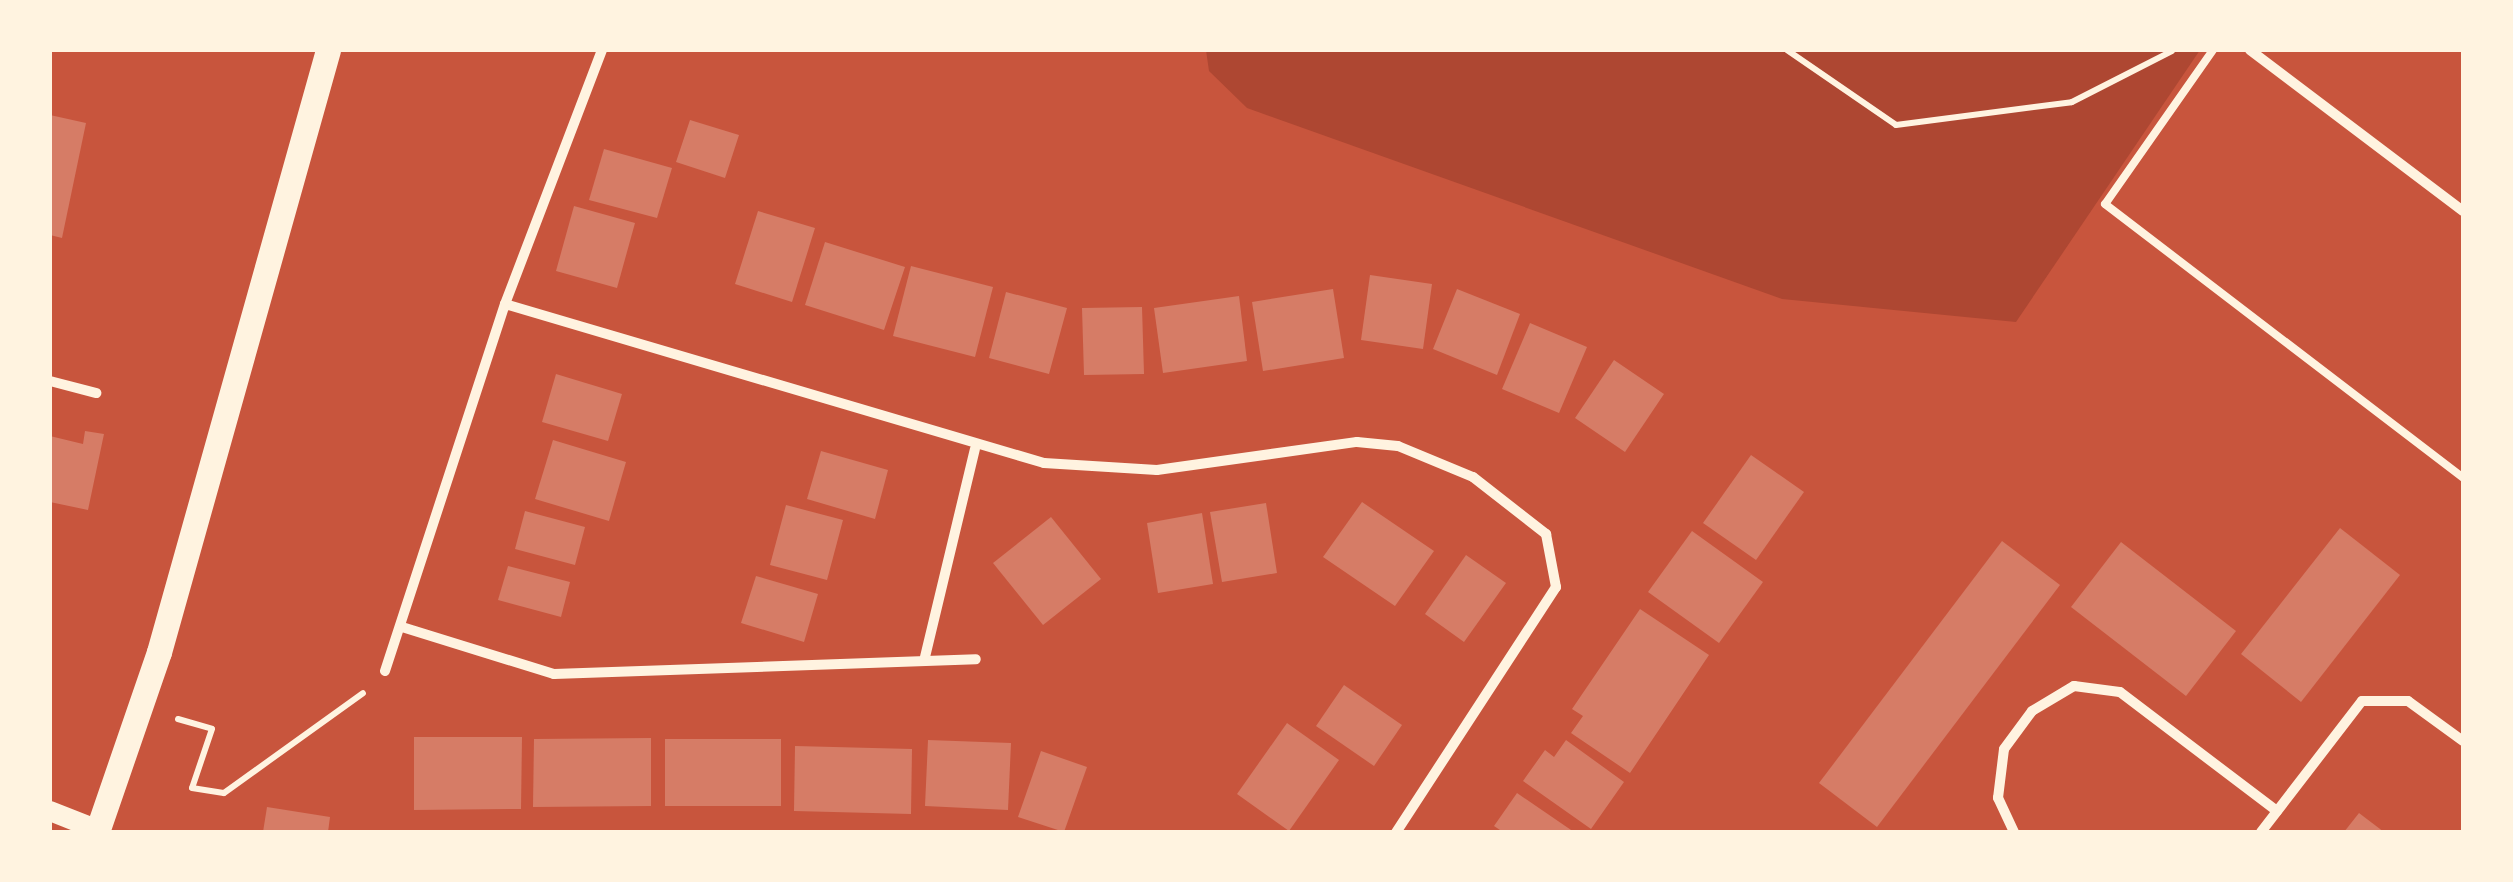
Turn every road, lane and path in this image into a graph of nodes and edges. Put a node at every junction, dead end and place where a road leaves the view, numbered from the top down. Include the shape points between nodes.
1 (328, 50) edge
2 (602, 50) edge
3 (1788, 50) edge
4 (2173, 50) edge
5 (2213, 50) edge
6 (2250, 50) edge
7 (2463, 211) edge
8 (505, 304) junction
9 (50, 381) edge
10 (96, 393) dead end
11 (975, 449) junction
12 (2463, 478) edge
13 (402, 627) junction
14 (925, 657) junction
15 (976, 658) dead end
16 (385, 670) joint
17 (142, 708) junction
18 (2463, 742) edge
19 (2277, 811) junction
20 (50, 812) edge
21 (98, 831) edge
22 (1396, 832) edge
23 (2014, 832) edge
24 (2261, 832) edge

1 - 17 main road
2 - 8 street
3 - 4 path via 1896,125 2072,102
5 - 12 lane via 2105,204
6 - 7 street
8 - 11 street
8 - 13 street
9 - 10 street
11 - 14 street
11 - 22 street via 1105,471 1357,442 1398,446 1473,477 1536,521 1557,565 1550,607
13 - 14 street via 554,674
13 - 16 street
14 - 15 street
16 - 17 path via 346,711 224,794 192,788 212,729
17 - 21 main road
18 - 19 street via 2408,701 2362,701
19 - 23 street via 2120,692 2074,686 2032,711 2004,749 1998,798
19 - 24 street
20 - 21 main road

